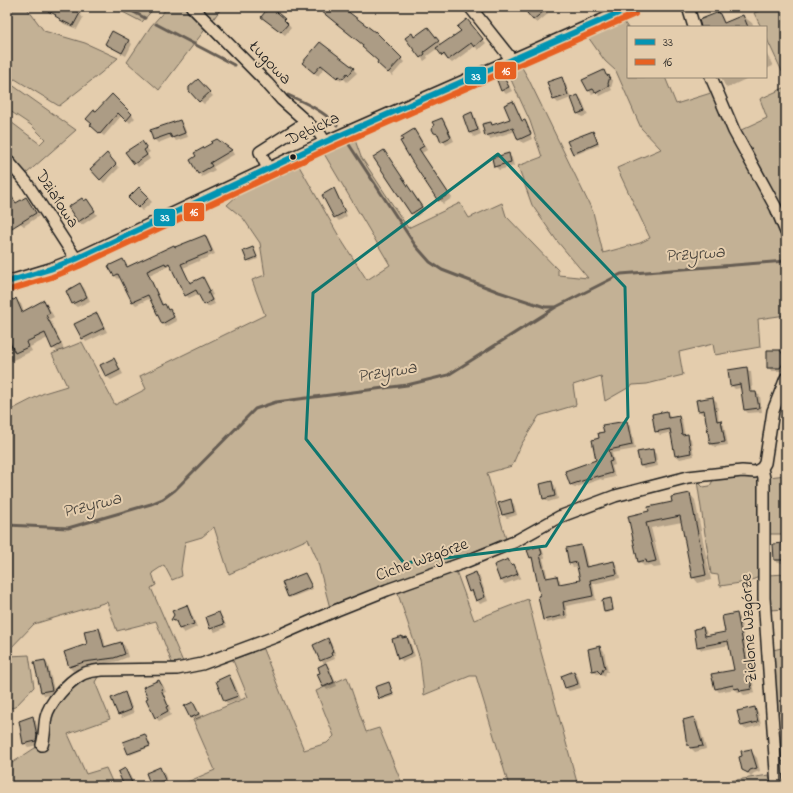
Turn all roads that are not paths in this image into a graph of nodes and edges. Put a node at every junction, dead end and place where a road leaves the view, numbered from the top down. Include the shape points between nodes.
1 (192, 7) edge
2 (470, 7) edge
3 (632, 7) edge
4 (688, 7) edge
5 (694, 26) edge
6 (512, 60) junction
7 (711, 78) edge
8 (306, 122) junction
9 (325, 142) junction
10 (7, 160) edge
11 (268, 169) junction
12 (786, 232) edge
13 (76, 259) junction
14 (7, 282) edge
15 (786, 378) edge
16 (762, 468) junction
17 (42, 745) dead end
18 (777, 786) edge

1 - 8 street, Ługowa
2 - 6 street
3 - 6 street, Dębicka
4 - 5 street
6 - 9 street, Dębicka
7 - 12 street via 734,131 776,208
8 - 9 street, Ługowa
8 - 11 street via 260,152
9 - 11 street, Dębicka
10 - 13 street, Działowa via 26,182
11 - 13 street, Dębicka
13 - 14 street, Dębicka
15 - 16 street via 773,411 767,455
16 - 17 street, Ciche Wzgórze via 755,472 742,471 682,478 615,496 559,517 514,542 463,563 387,590 275,637 202,664 177,669 102,670 81,675 52,702 46,717
16 - 18 street, Zielone Wzgórze via 764,598

